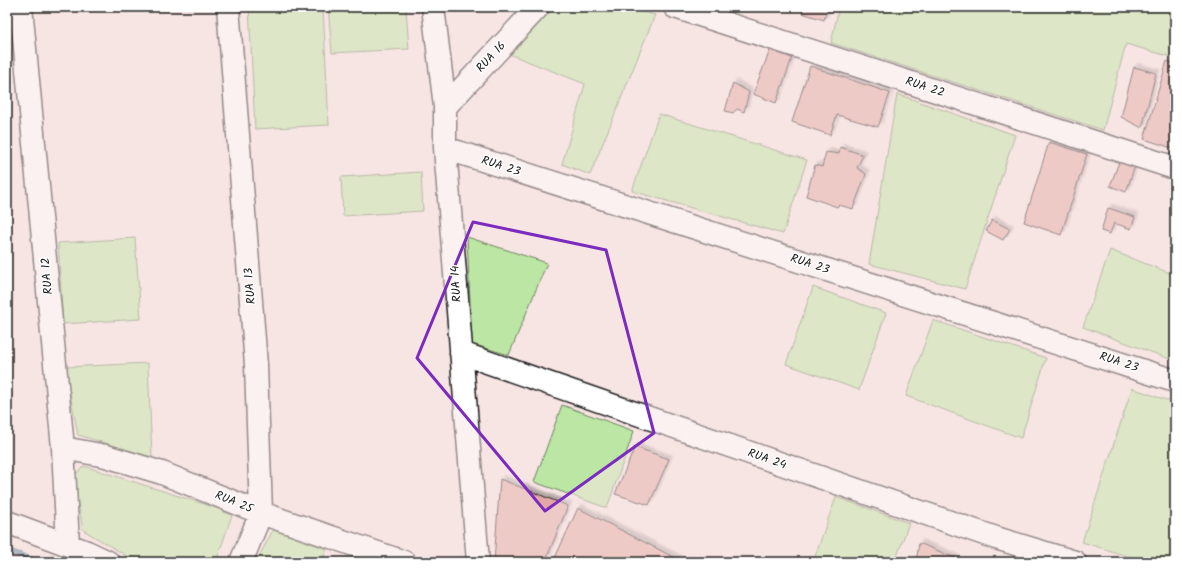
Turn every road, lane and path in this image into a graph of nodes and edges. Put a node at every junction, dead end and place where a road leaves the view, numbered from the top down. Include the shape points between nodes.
1 (21, 7) edge
2 (228, 7) edge
3 (433, 7) edge
4 (538, 7) edge
5 (675, 7) edge
6 (445, 107) junction
7 (445, 148) junction
8 (1175, 168) edge
9 (461, 353) junction
10 (1175, 381) edge
11 (63, 448) junction
12 (262, 513) junction
13 (7, 522) edge
14 (68, 545) junction
15 (108, 562) edge
16 (241, 562) edge
17 (404, 562) edge
18 (478, 562) edge
19 (1075, 562) edge

1 - 11 street, RUA 12
2 - 12 street, RUA 13 via 256,365
3 - 6 street, RUA 14
4 - 6 street, RUA 16
5 - 8 street, RUA 22
6 - 7 street, RUA 14
7 - 9 street, RUA 14
7 - 10 street, RUA 23
9 - 18 street, RUA 14
9 - 19 street, RUA 24 via 988,535
11 - 12 street, RUA 25 via 106,456 162,473
11 - 14 street, RUA 12
12 - 16 street, RUA 13
12 - 17 street, RUA 25
13 - 14 street
14 - 15 street

